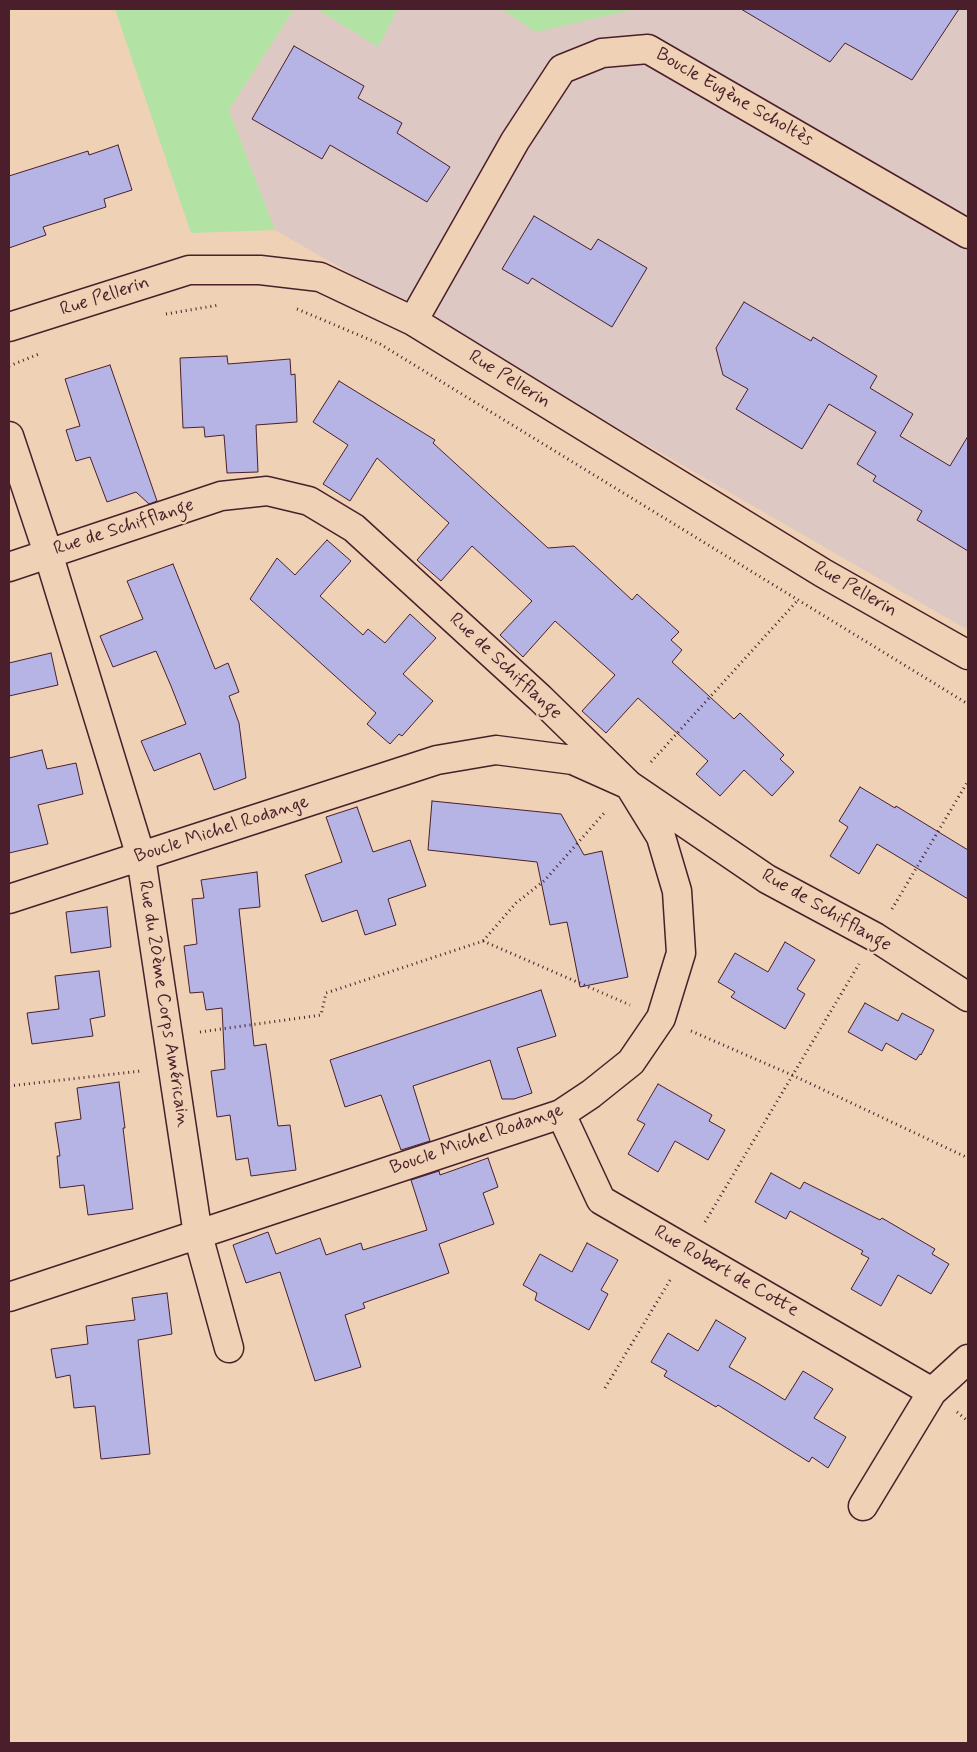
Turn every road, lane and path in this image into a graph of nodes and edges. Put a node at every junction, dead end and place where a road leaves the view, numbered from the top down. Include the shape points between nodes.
1 (968, 234) edge
2 (222, 304) dead end
3 (291, 307) dead end
4 (158, 316) dead end
5 (413, 321) junction
6 (9, 327) edge
7 (46, 352) dead end
8 (9, 366) edge
9 (9, 436) edge
10 (48, 553) junction
11 (9, 567) edge
12 (823, 573) junction
13 (798, 600) junction
14 (968, 655) edge
15 (968, 704) edge
16 (968, 781) edge
17 (630, 785) junction
18 (141, 857) junction
19 (9, 899) edge
20 (875, 937) junction
21 (483, 941) junction
22 (968, 997) edge
23 (661, 1018) junction
24 (167, 1036) junction
25 (172, 1067) junction
26 (792, 1075) junction
27 (9, 1086) edge
28 (561, 1114) junction
29 (968, 1158) edge
30 (198, 1235) junction
31 (688, 1249) junction
32 (9, 1297) edge
33 (229, 1348) dead end
34 (968, 1359) edge
35 (605, 1388) dead end
36 (932, 1392) junction
37 (863, 1506) dead end

1 - 5 street, Boucle Eugène Scholtès via 648,49 602,53 562,69 515,141
2 - 4 path
3 - 13 path via 380,344
5 - 6 street, Rue Pellerin via 320,278 260,270 189,270
5 - 12 street, Rue Pellerin
7 - 8 path
9 - 10 street, Rue du 20ème Corps Américain
10 - 11 street, Rue de Schifflange
10 - 17 street, Rue de Schifflange via 221,496 267,491 309,501 354,528
10 - 18 street, Rue du 20ème Corps Américain
12 - 13 path
12 - 14 street, Rue Pellerin
13 - 15 path
13 - 17 path
16 - 20 path
17 - 18 street, Boucle Michel Rodange via 573,760 496,750 437,760
17 - 20 street, Rue de Schifflange via 767,879
17 - 21 path via 545,880 516,903
17 - 23 street, Boucle Michel Rodange via 661,837 677,891 681,953
18 - 19 street, Boucle Michel Rodange
18 - 24 street, Rue du 20ème Corps Américain
20 - 22 street, Rue de Schifflange
20 - 26 path
21 - 23 path
21 - 24 path via 326,994 322,1015
23 - 26 path
23 - 28 street, Boucle Michel Rodange via 631,1062
24 - 25 street, Rue du 20ème Corps Américain
25 - 27 path
25 - 30 street, Rue du 20ème Corps Américain
26 - 29 path
26 - 31 path
28 - 30 street, Boucle Michel Rodange
28 - 31 street, Rue Robert de Cotte via 601,1200
30 - 32 street, Boucle Michel Rodange
30 - 33 street, Rue du 20ème Corps Américain
31 - 35 path
31 - 36 street, Rue Robert de Cotte
34 - 36 street
36 - 37 street

